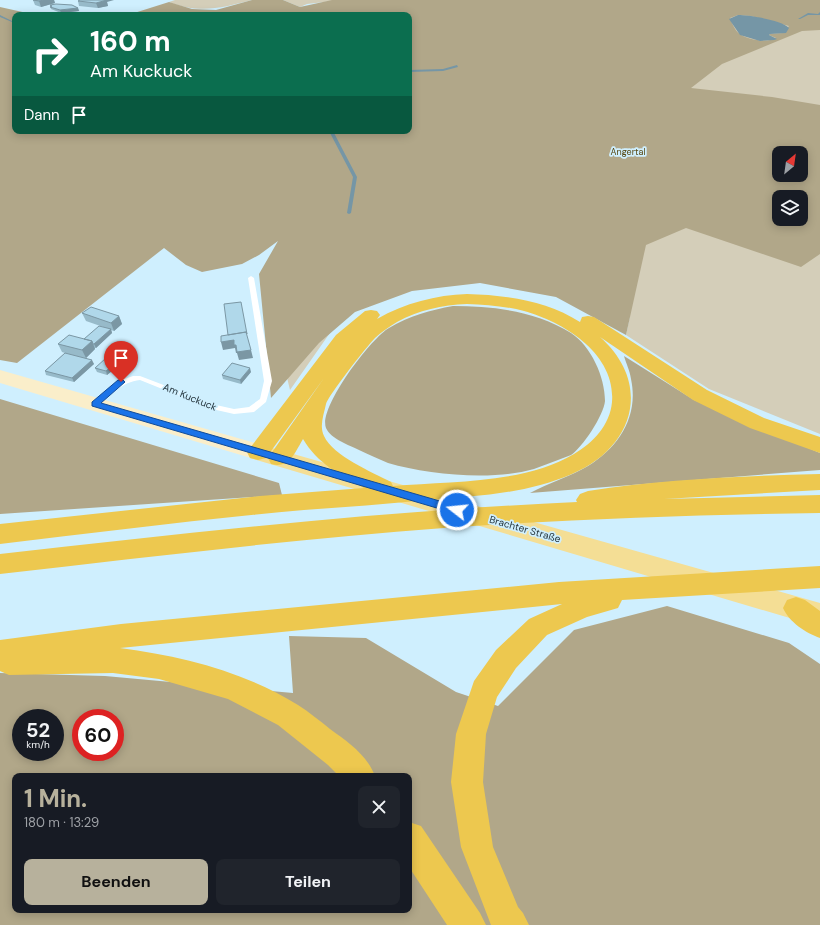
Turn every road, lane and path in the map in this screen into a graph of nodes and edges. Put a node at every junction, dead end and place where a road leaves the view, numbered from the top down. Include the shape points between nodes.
1 (251, 278) dead end
2 (0, 376) edge
3 (319, 399) junction
4 (95, 404) junction
5 (820, 445) edge
6 (258, 452) junction
7 (279, 458) junction
8 (820, 482) edge
9 (383, 488) junction
10 (820, 504) edge
11 (506, 515) junction
12 (0, 534) edge
13 (0, 564) edge
14 (820, 577) edge
15 (661, 586) junction
16 (808, 612) edge
17 (820, 626) edge
18 (0, 652) edge
19 (0, 662) edge
20 (357, 773) edge
21 (412, 842) edge
22 (468, 925) edge
23 (510, 925) edge

1 - 4 lane, Am Kuckuck via 268,381 267,395 260,404 241,412 230,412 213,408 149,380 130,378 121,382
2 - 4 main road, Brachter Straße
3 - 7 highway
3 - 9 highway via 311,424 316,442 324,454
3 - 12 highway via 359,344 380,324 426,305 466,299 524,305 577,328 608,356 620,381 622,402 613,430 594,451 563,468 501,486 260,505
4 - 6 main road, Brachter Straße
5 - 6 highway via 757,423 700,395 580,316 565,309 524,295 492,290 469,290 428,294 406,300 384,308 362,321 340,342
6 - 7 main road, Brachter Straße
7 - 9 main road, Brachter Straße
8 - 11 highway via 726,485 619,494
9 - 16 main road, Brachter Straße
10 - 11 highway
11 - 13 highway via 260,536
14 - 15 highway
15 - 18 highway via 559,593 128,636
15 - 23 highway via 582,607 538,627 506,659 484,691 470,734 467,782 477,847
16 - 17 highway
19 - 20 highway via 113,660 160,666 234,687 288,715 339,754
21 - 22 highway

